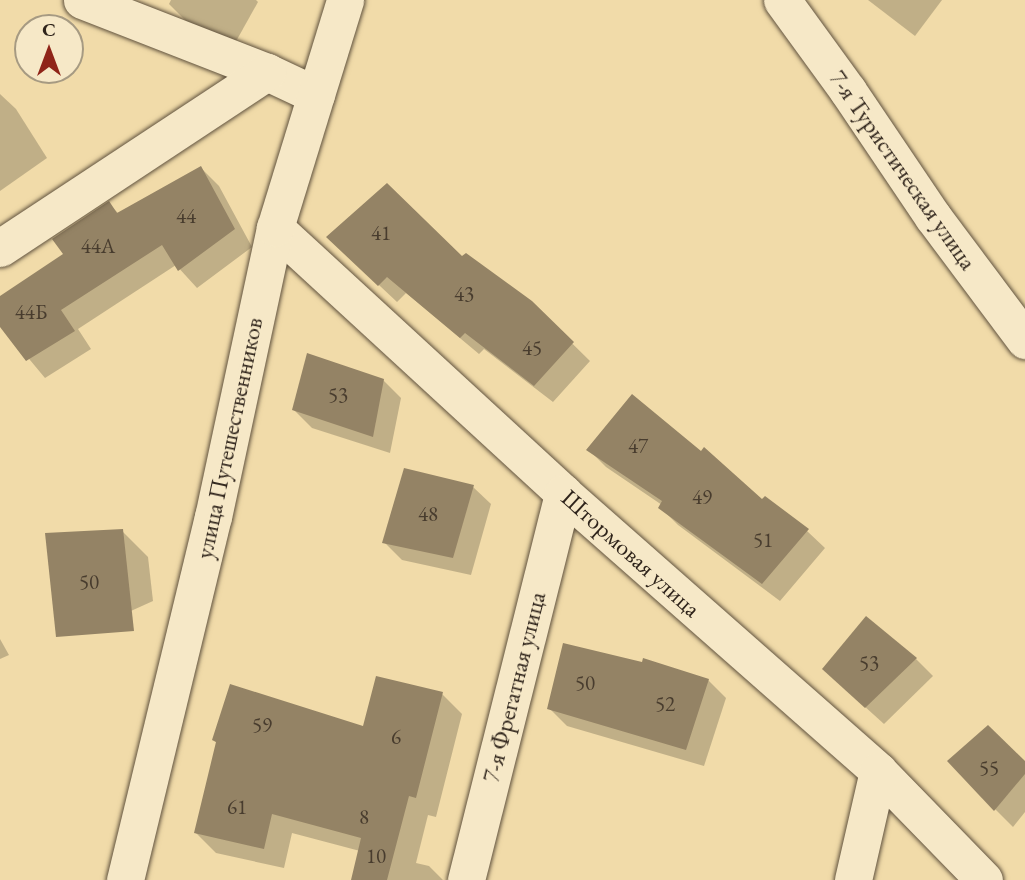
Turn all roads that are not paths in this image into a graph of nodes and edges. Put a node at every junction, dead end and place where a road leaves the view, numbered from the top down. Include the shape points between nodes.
1 (82, 0) edge
2 (345, 0) edge
3 (782, 0) edge
4 (267, 72) junction
5 (316, 96) junction
6 (275, 228) junction
7 (0, 248) edge
8 (1025, 340) edge
9 (564, 493) junction
10 (878, 771) junction
11 (125, 880) edge
12 (466, 880) edge
13 (853, 880) edge
14 (985, 880) edge

1 - 4 street
2 - 5 street, улица Путешественников
3 - 8 street, 7-я Туристическая улица via 933,218
4 - 5 street
4 - 7 street
5 - 6 street, улица Путешественников
6 - 9 street, Штормовая улица
6 - 11 street, улица Путешественников via 213,517
9 - 10 street, Штормовая улица
9 - 12 street, 7-я Фрегатная улица
10 - 13 street
10 - 14 street, Штормовая улица

